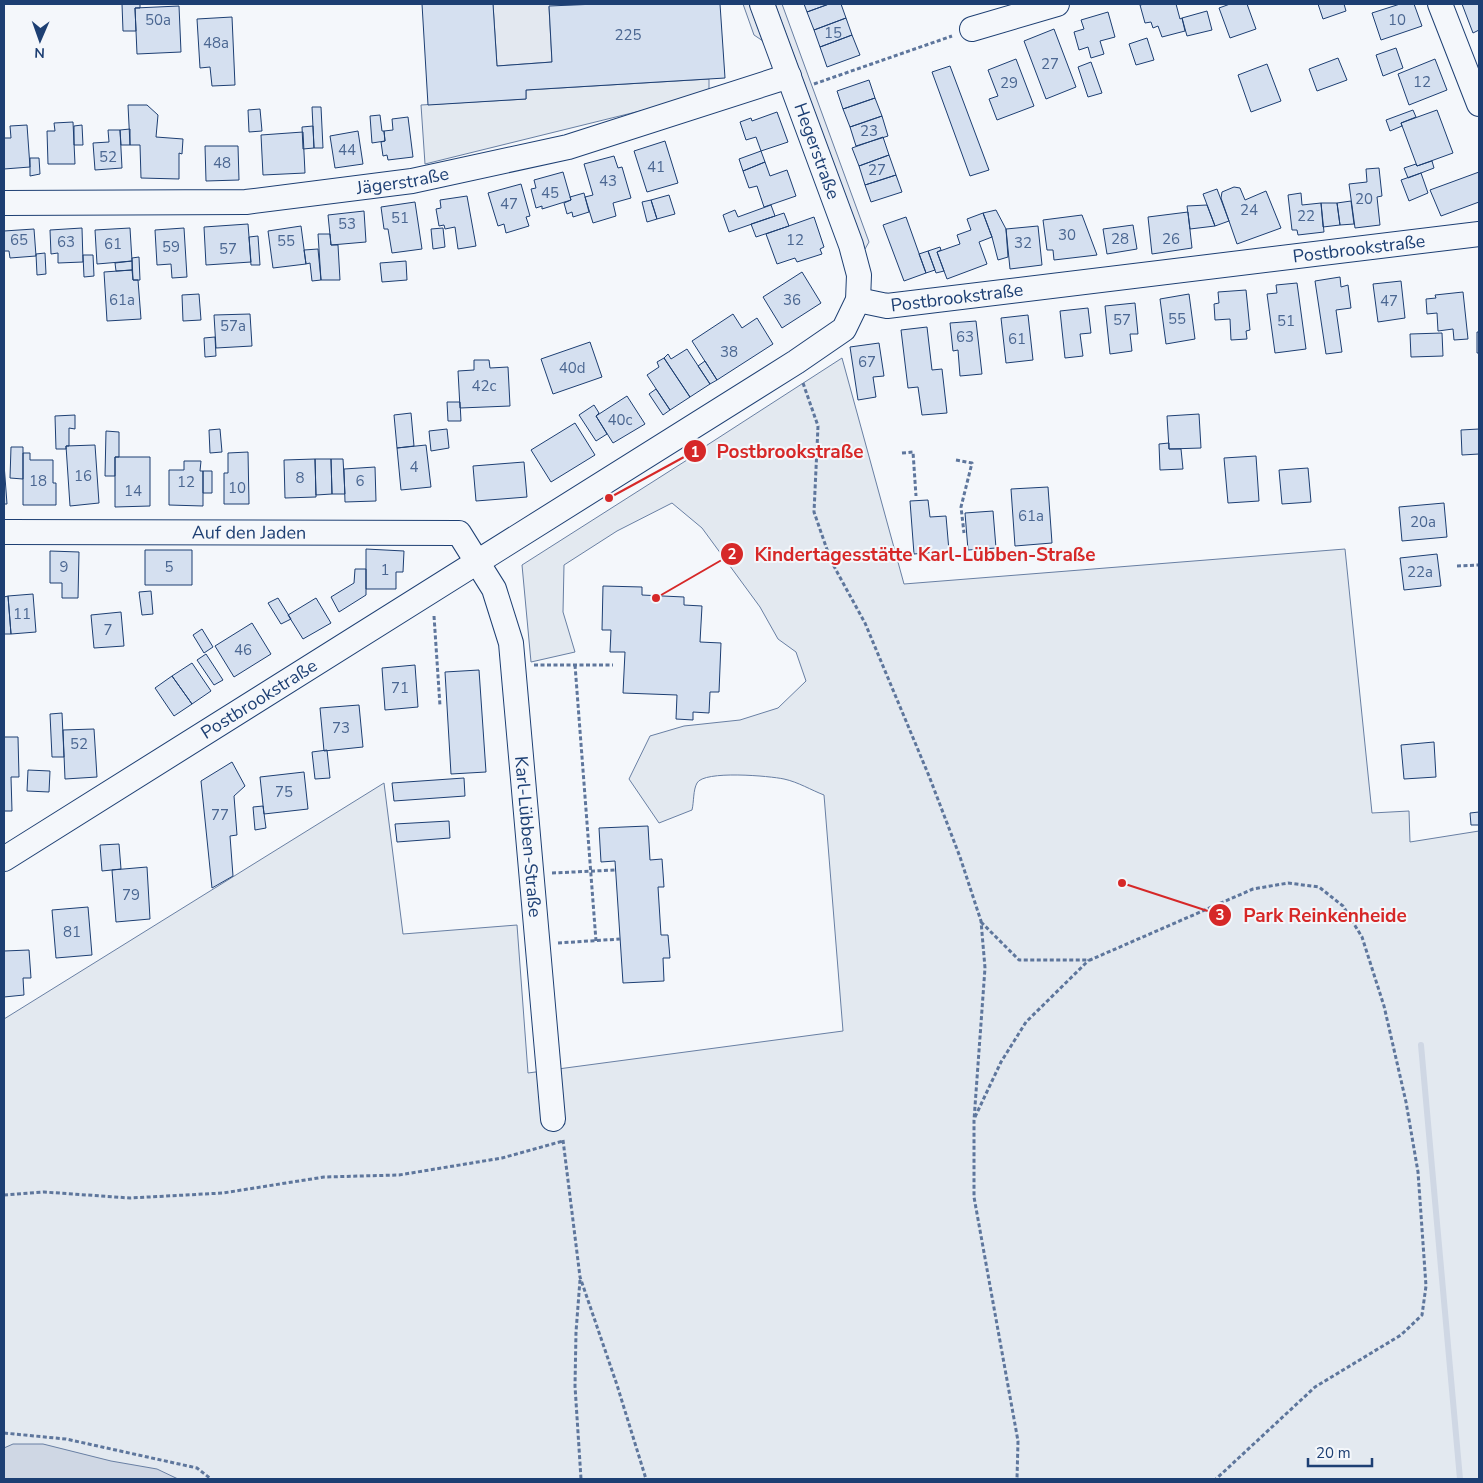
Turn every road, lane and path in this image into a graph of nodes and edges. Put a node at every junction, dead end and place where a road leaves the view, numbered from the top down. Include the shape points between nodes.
1 (762, 4) edge
2 (1057, 4) edge
3 (1440, 4) edge
4 (972, 29) joint
5 (792, 83) junction
6 (1479, 104) edge
7 (4, 203) edge
8 (1479, 234) edge
9 (858, 300) junction
10 (796, 362) junction
11 (902, 453) dead end
12 (956, 460) dead end
13 (916, 496) dead end
14 (4, 532) edge
15 (964, 533) dead end
16 (478, 561) junction
17 (1479, 565) edge
18 (1457, 566) dead end
19 (432, 590) junction
20 (575, 665) junction
21 (613, 665) dead end
22 (513, 666) junction
23 (440, 706) dead end
24 (4, 859) edge
25 (616, 870) dead end
26 (591, 871) junction
27 (532, 875) junction
28 (981, 921) junction
29 (620, 939) dead end
30 (596, 941) junction
31 (538, 945) junction
32 (1090, 960) junction
33 (553, 1119) joint
34 (974, 1120) junction
35 (563, 1141) junction
36 (4, 1195) edge
37 (580, 1277) junction
38 (4, 1433) edge
39 (211, 1479) edge
40 (581, 1479) edge
41 (646, 1479) edge
42 (1017, 1479) edge
43 (1216, 1479) edge

1 - 5 street, Hegerstraße
2 - 4 street
3 - 6 street
4 - 5 path
5 - 7 street, Jägerstraße via 568,147 412,181 246,202
5 - 9 street, Hegerstraße via 851,245 859,275
8 - 9 street, Postbrookstraße via 887,306
9 - 10 street, Postbrookstraße via 844,329
10 - 16 street, Postbrookstraße
10 - 28 path via 818,426 814,512 831,561 865,624 929,776
11 - 13 path via 913,452
12 - 15 path via 972,463 961,507
14 - 16 street, Auf den Jaden via 459,533
16 - 19 street, Postbrookstraße
16 - 22 street, Karl-Lübben-Straße via 494,589 511,643
17 - 18 path
19 - 23 path
19 - 24 street, Postbrookstraße
20 - 21 path
20 - 22 path
20 - 26 path
22 - 27 street, Karl-Lübben-Straße
25 - 26 path
26 - 27 path
26 - 30 path
27 - 31 street, Karl-Lübben-Straße
28 - 32 path via 1019,960
28 - 34 path via 985,968
29 - 30 path
30 - 31 path
31 - 33 street, Karl-Lübben-Straße
32 - 34 path via 1026,1022 1001,1062
32 - 43 path via 1253,889 1288,883 1318,887 1344,906 1362,938 1384,1006 1418,1172 1426,1286 1422,1315 1401,1335 1315,1387
33 - 35 path
34 - 42 path via 974,1197 1018,1440
35 - 36 path via 502,1158 399,1175 324,1177 224,1192 130,1198 44,1192
35 - 37 path
37 - 40 path via 575,1386
37 - 41 path
38 - 39 path via 66,1439 197,1468

